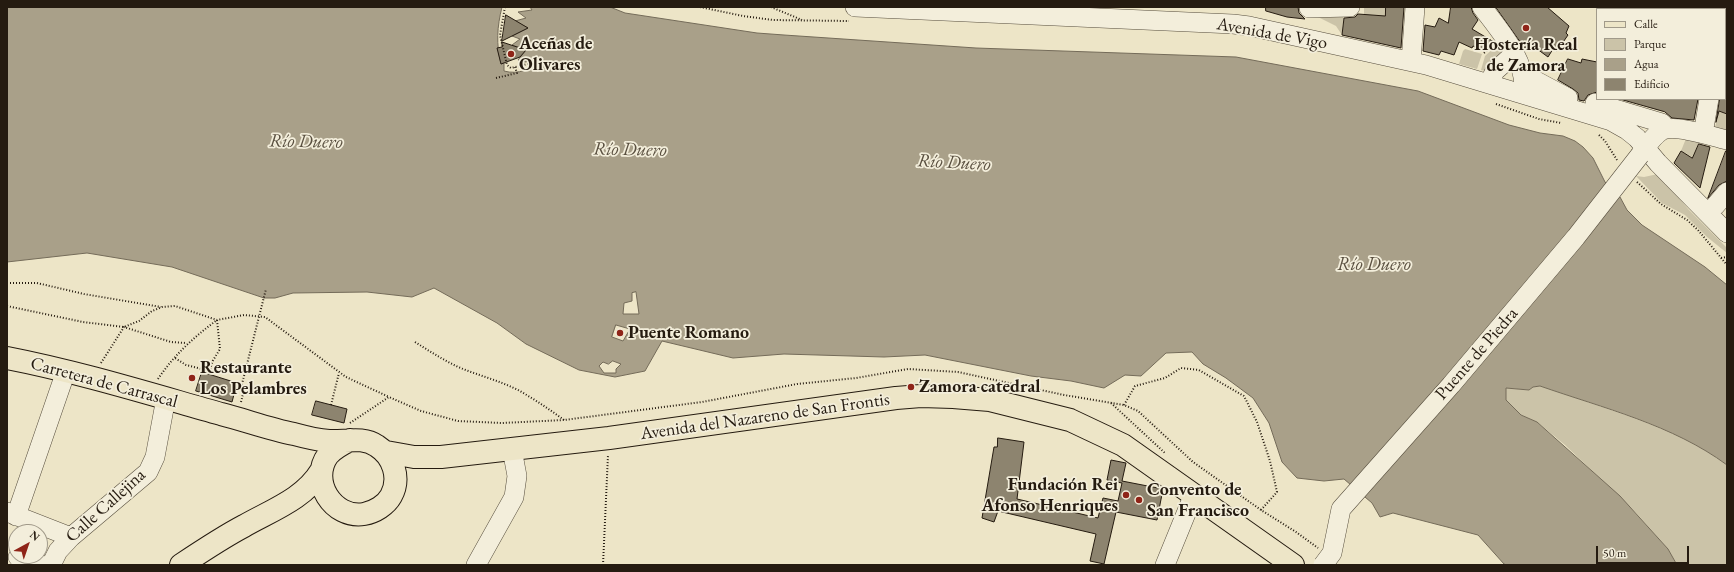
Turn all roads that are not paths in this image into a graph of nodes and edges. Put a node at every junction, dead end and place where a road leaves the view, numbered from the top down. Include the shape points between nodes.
1 (1350, 7) edge
2 (1415, 7) edge
3 (1482, 7) edge
4 (1309, 8) dead end
5 (1016, 11) edge
6 (855, 14) edge
7 (1514, 54) junction
8 (1411, 61) junction
9 (1523, 74) junction
10 (1489, 83) junction
11 (1523, 93) junction
12 (1568, 98) dead end
13 (1709, 100) edge
14 (1591, 102) dead end
15 (1668, 129) junction
16 (1703, 134) junction
17 (1727, 140) edge
18 (1643, 151) junction
19 (1692, 184) dead end
20 (1727, 192) edge
21 (1721, 211) edge
22 (1727, 233) edge
23 (7, 358) edge
24 (66, 371) junction
25 (159, 396) junction
26 (293, 434) junction
27 (350, 440) junction
28 (512, 449) junction
29 (386, 452) junction
30 (431, 458) junction
31 (322, 470) junction
32 (393, 490) junction
33 (1194, 494) junction
34 (293, 500) junction
35 (334, 506) junction
36 (12, 514) edge
37 (71, 537) junction
38 (51, 565) edge
39 (182, 565) edge
40 (476, 565) edge
41 (1165, 565) edge
42 (1293, 565) edge
43 (1323, 565) edge

1 - 4 street
2 - 8 street
3 - 7 street
5 - 6 street, Avenida de Vigo
5 - 8 street, Avenida de Vigo via 1242,25
7 - 9 street
7 - 10 street via 1495,72
8 - 10 street, Avenida de Vigo
9 - 11 street
9 - 12 street
10 - 11 street, Avenida de Vigo
11 - 18 street, Avenida de Vigo via 1611,121 1627,130
13 - 16 street
14 - 15 street via 1662,123
15 - 16 street
15 - 18 street, Puente de Piedra via 1657,134
16 - 17 street
18 - 22 street, Avenida de Vigo
18 - 43 street, Puente de Piedra, bridge via 1576,237 1451,386 1341,510 1332,553
19 - 21 street
20 - 21 street
23 - 24 main road, Carretera de Carrascal
24 - 25 main road, Carretera de Carrascal
24 - 36 street
25 - 26 main road, Carretera de Carrascal
25 - 37 street, Calle Callejina via 155,457 148,472
26 - 27 main road, Carretera de Carrascal via 329,441
26 - 31 main road, Carretera de Carrascal via 306,444
27 - 29 main road via 375,444
27 - 31 main road via 328,455
28 - 30 main road, Avenida del Nazareno de San Frontis
28 - 33 main road, Avenida del Nazareno de San Frontis via 896,398 961,398 990,400 1085,426 1123,445
28 - 40 street via 517,476 514,497
29 - 30 main road, Avenida del Nazareno de San Frontis via 414,458
29 - 32 main road via 393,464
30 - 32 main road, Avenida del Nazareno de San Frontis via 412,468
31 - 34 main road via 309,489
31 - 35 main road via 323,490
32 - 35 main road via 379,508 364,514 348,513
33 - 41 street
33 - 42 main road, Avenida del Nazareno de San Frontis
34 - 35 main road
34 - 39 main road via 243,526
36 - 37 street
37 - 38 street, Calle Callejina via 58,551

